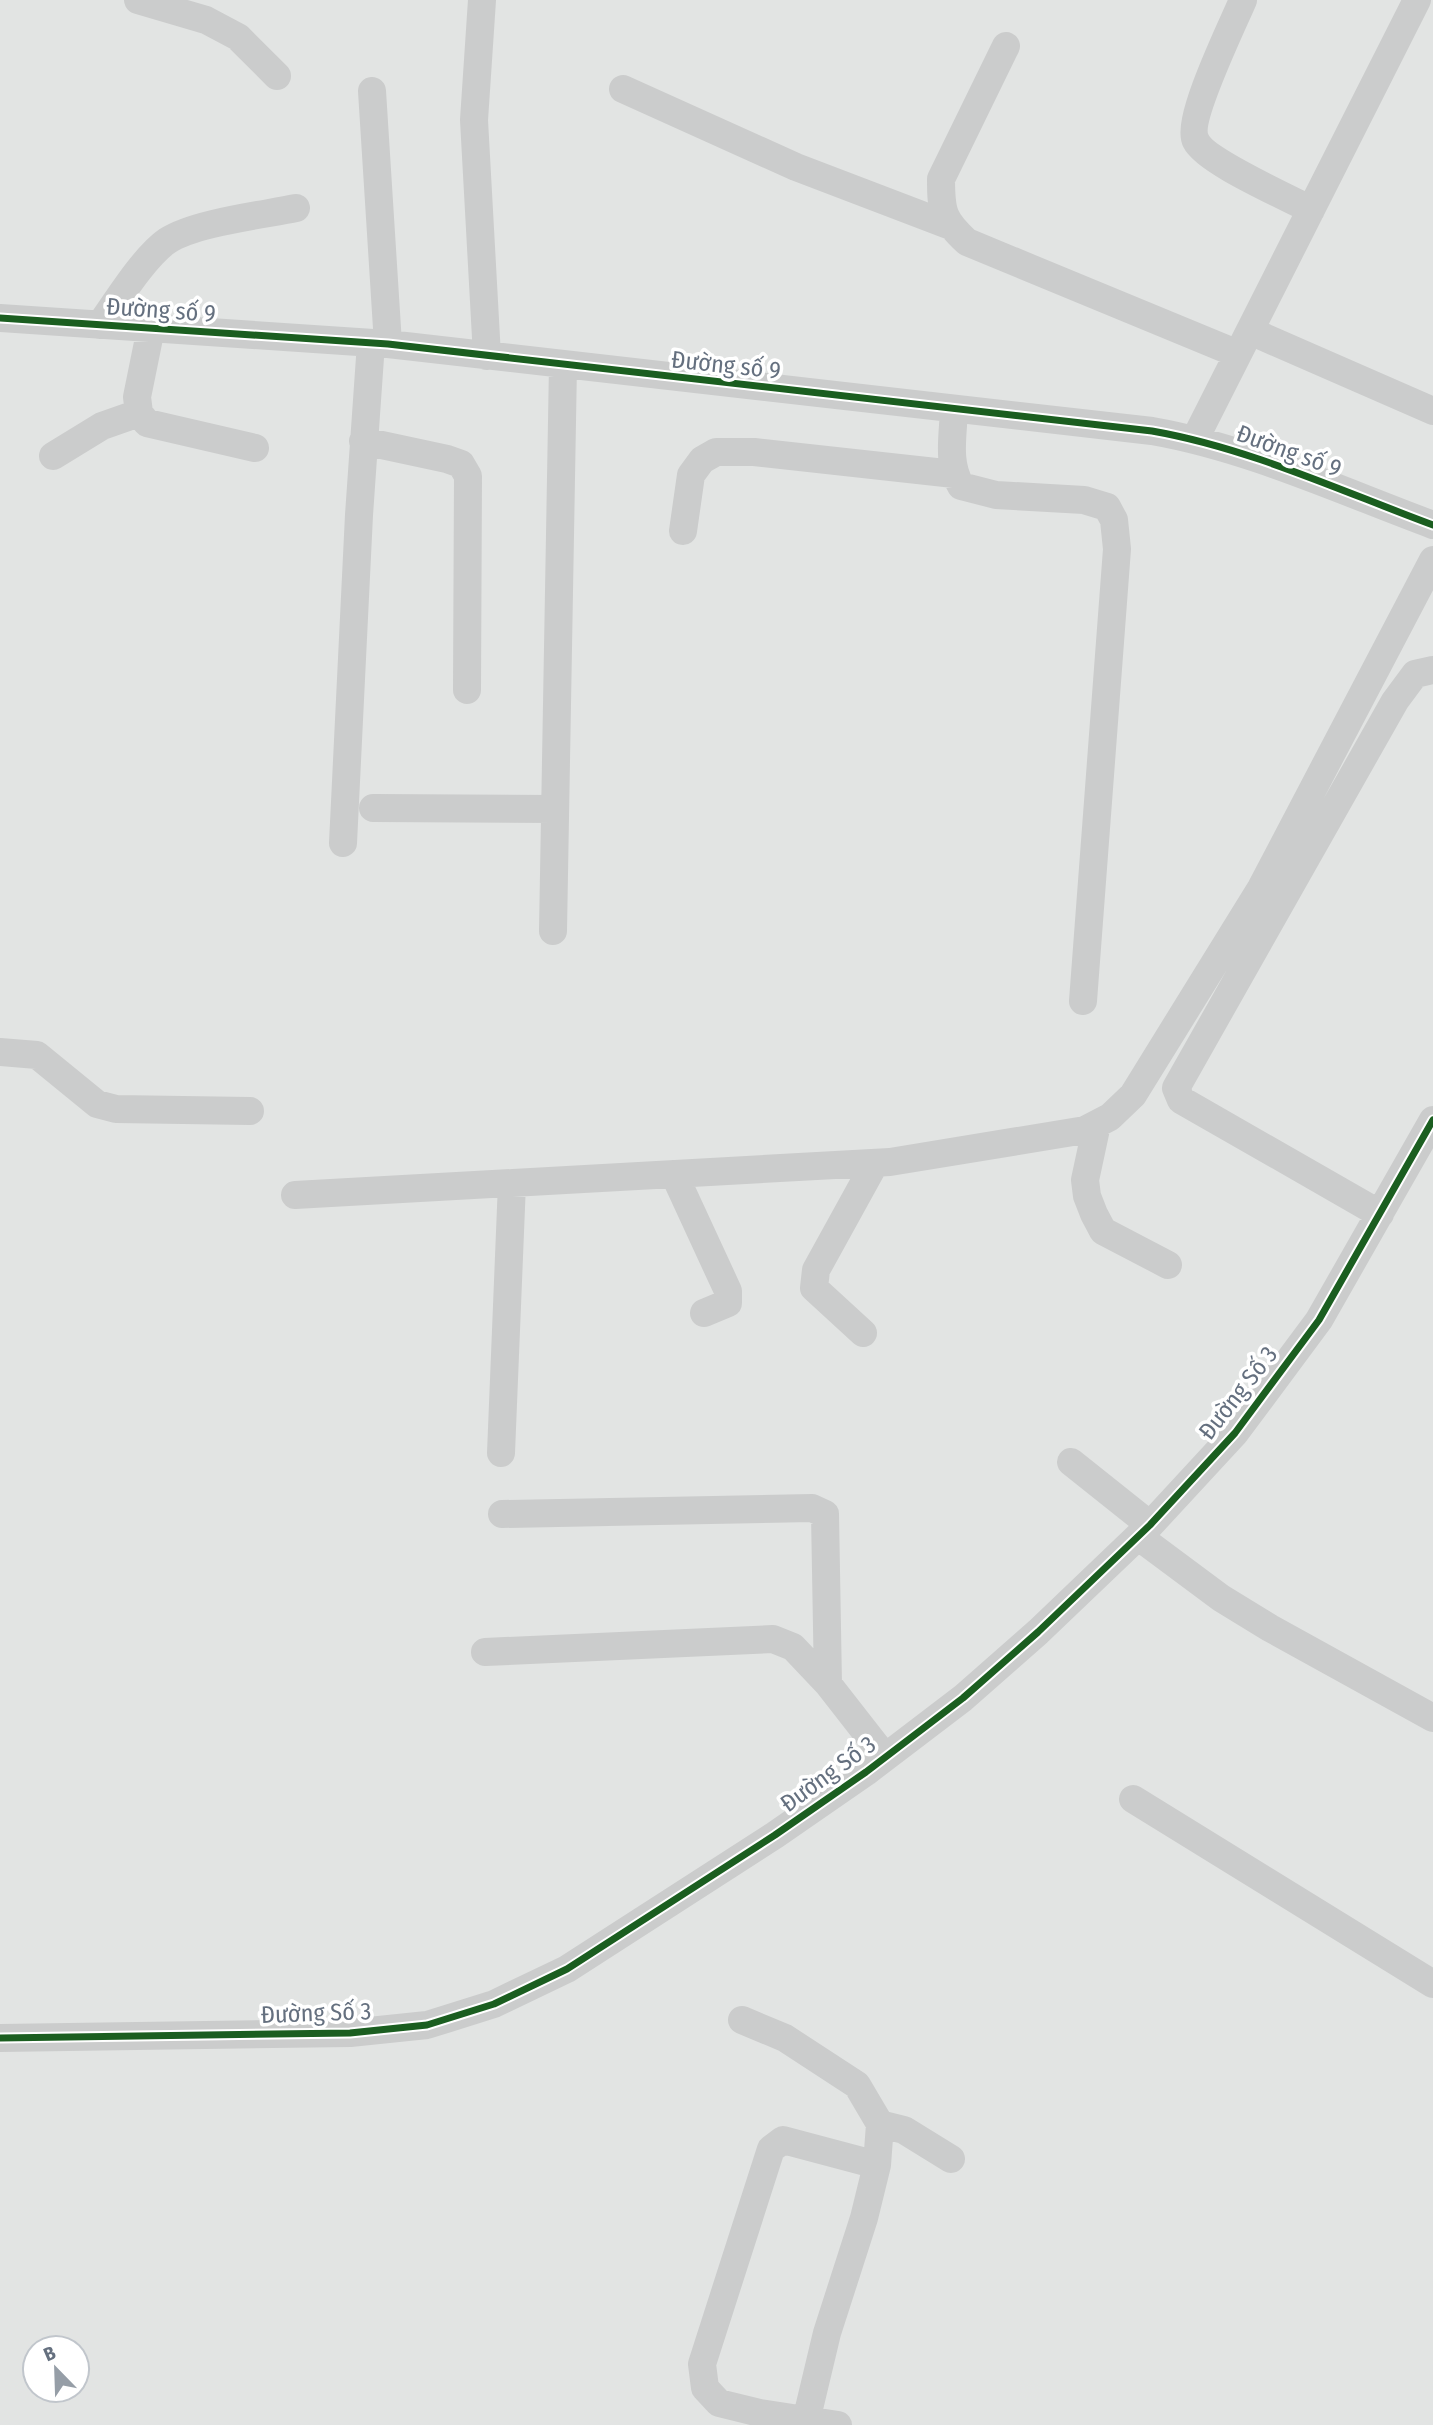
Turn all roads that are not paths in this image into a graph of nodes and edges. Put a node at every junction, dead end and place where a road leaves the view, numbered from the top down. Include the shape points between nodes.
1 (138, 0) edge
2 (482, 0) edge
3 (1243, 0) edge
4 (1417, 0) edge
5 (1006, 46) dead end
6 (277, 76) dead end
7 (623, 89) dead end
8 (372, 91) dead end
9 (296, 208) dead end
10 (1311, 210) junction
11 (948, 225) junction
12 (0, 318) edge
13 (100, 325) junction
14 (151, 328) junction
15 (1244, 342) junction
16 (380, 344) junction
17 (487, 356) junction
18 (563, 365) junction
19 (954, 410) junction
20 (1433, 411) edge
21 (139, 413) junction
22 (1195, 439) junction
23 (363, 441) junction
24 (255, 448) dead end
25 (53, 456) dead end
26 (954, 474) junction
27 (1433, 525) edge
28 (682, 531) dead end
29 (1433, 560) edge
30 (1433, 670) edge
31 (467, 690) dead end
32 (373, 808) dead end
33 (555, 809) junction
34 (343, 843) dead end
35 (553, 931) dead end
36 (1083, 1001) dead end
37 (0, 1052) edge
38 (250, 1111) dead end
39 (1433, 1120) edge
40 (1097, 1124) junction
41 (875, 1163) junction
42 (674, 1174) junction
43 (512, 1183) junction
44 (295, 1195) dead end
45 (1380, 1214) junction
46 (1168, 1265) dead end
47 (704, 1313) dead end
48 (863, 1333) dead end
49 (501, 1453) dead end
50 (1071, 1462) dead end
51 (502, 1514) dead end
52 (1145, 1531) junction
53 (485, 1652) dead end
54 (828, 1684) junction
55 (1433, 1718) edge
56 (885, 1758) junction
57 (1133, 1799) dead end
58 (1433, 1984) edge
59 (742, 2020) dead end
60 (0, 2038) edge
61 (880, 2124) junction
62 (951, 2159) dead end
63 (877, 2165) junction
64 (806, 2421) junction
65 (838, 2425) edge

1 - 6 street via 206,20 238,37
2 - 17 street via 474,120
3 - 10 street via 1199,105 1195,141 1209,156
4 - 10 street
5 - 11 street via 941,179
7 - 11 street via 796,167
8 - 16 street
9 - 13 street via 193,229 167,241
10 - 15 street
11 - 15 street via 967,242
12 - 13 street, Đường số 9
13 - 14 street, Đường số 9
14 - 16 street, Đường số 9
14 - 21 street via 137,397
15 - 20 street
15 - 22 street
16 - 17 street, Đường số 9
16 - 23 street
17 - 18 street, Đường số 9
18 - 19 street, Đường số 9
18 - 33 street
19 - 22 street, Đường số 9
19 - 26 street
21 - 24 street via 147,423
21 - 25 street via 102,426
22 - 27 street, Đường số 9
23 - 31 street via 447,458 461,464 468,476
23 - 34 street
26 - 28 street via 716,452 702,460 691,475
26 - 36 street via 961,486 996,495 1084,500 1107,508 1114,520 1116,562
29 - 40 street via 1261,888 1133,1094 1111,1117
30 - 45 street via 1415,674 1395,701 1176,1088 1181,1100
32 - 33 street
33 - 35 street
37 - 38 street via 37,1055 97,1104 116,1109
39 - 45 street, Đường Số 3
40 - 41 street via 1085,1130
40 - 46 street via 1085,1180 1094,1214 1103,1231
41 - 42 street
41 - 48 street via 816,1270 814,1288
42 - 43 street
42 - 47 street via 727,1291 728,1303
43 - 44 street
43 - 49 street
45 - 52 street, Đường Số 3 via 1318,1320 1270,1388
50 - 52 street
51 - 54 street via 812,1508 825,1514
52 - 55 street via 1241,1610
52 - 56 street, Đường Số 3 via 963,1698
53 - 54 street via 773,1639 793,1647
54 - 56 street
56 - 60 street, Đường Số 3 via 567,1969 494,2004 427,2025 350,2033
57 - 58 street
59 - 61 street via 785,2038 857,2085
61 - 62 street via 904,2130
61 - 63 street
63 - 64 street
63 - 64 street via 783,2140 771,2149 702,2364 705,2388 719,2403
64 - 65 street

